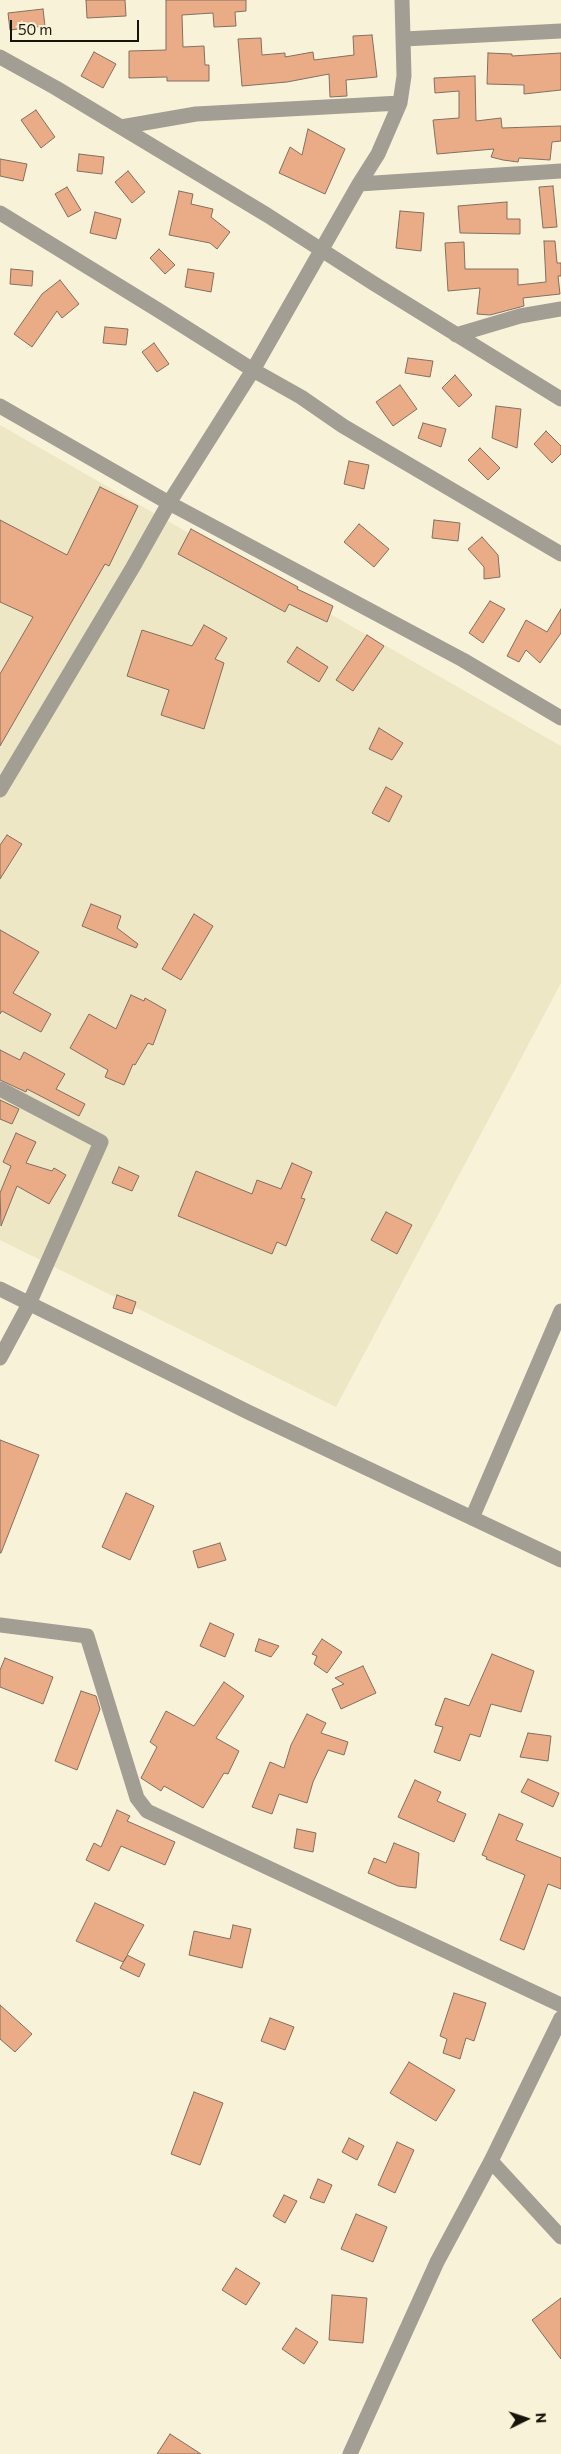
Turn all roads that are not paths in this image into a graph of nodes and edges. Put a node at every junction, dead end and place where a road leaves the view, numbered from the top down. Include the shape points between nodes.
1 (402, 0) edge
2 (561, 31) edge
3 (404, 39) junction
4 (0, 56) edge
5 (400, 103) junction
6 (121, 127) junction
7 (561, 171) edge
8 (359, 184) junction
9 (0, 213) edge
10 (321, 249) junction
11 (561, 309) edge
12 (456, 336) junction
13 (253, 370) junction
14 (561, 399) edge
15 (0, 406) edge
16 (169, 503) junction
17 (561, 554) edge
18 (561, 718) edge
19 (0, 790) edge
20 (0, 1089) edge
21 (0, 1289) edge
22 (29, 1304) junction
23 (561, 1311) edge
24 (0, 1358) edge
25 (472, 1518) junction
26 (561, 1560) edge
27 (0, 1625) edge
28 (561, 2005) edge
29 (561, 2018) edge
30 (491, 2160) junction
31 (561, 2238) edge
32 (350, 2454) edge

1 - 3 street
2 - 3 street
3 - 5 street
4 - 6 street
5 - 6 street via 196,114
5 - 8 street via 378,154
6 - 10 street
7 - 8 street
8 - 10 street
9 - 13 street
10 - 12 street
10 - 13 street
11 - 12 street via 520,316
12 - 14 street
13 - 16 street
13 - 17 street
15 - 16 street
16 - 18 street via 463,660
16 - 19 street
20 - 22 street via 101,1142
21 - 22 street
22 - 24 street
22 - 25 street
23 - 25 street
25 - 26 street
27 - 28 street via 87,1636 137,1798 147,1811
29 - 30 street
30 - 31 street
30 - 32 street via 437,2262

